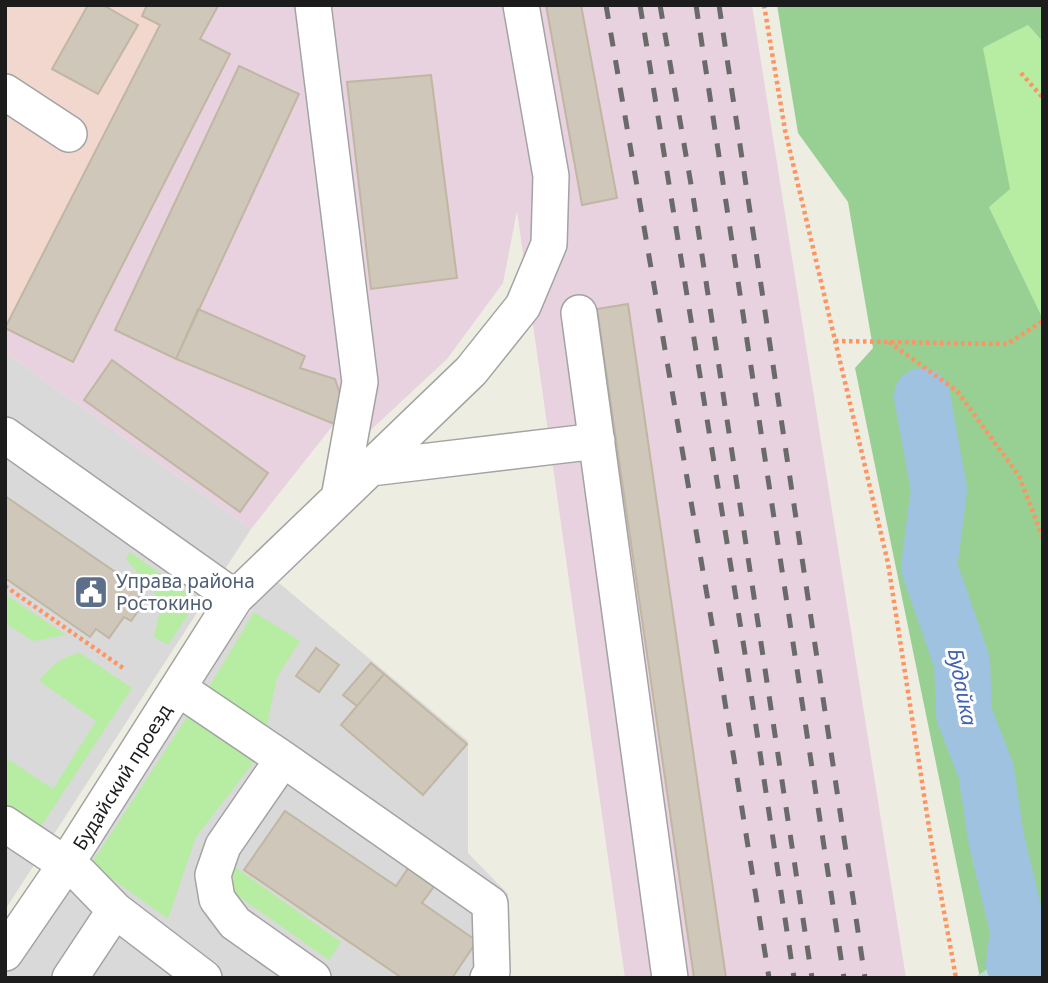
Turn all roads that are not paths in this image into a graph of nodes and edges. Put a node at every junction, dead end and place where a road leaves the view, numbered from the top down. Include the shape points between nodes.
1 (313, 5) edge
2 (521, 5) edge
3 (5, 92) edge
4 (69, 134) dead end
5 (579, 313) dead end
6 (5, 435) edge
7 (597, 441) junction
8 (371, 468) junction
9 (339, 498) junction
10 (234, 598) junction
11 (178, 688) junction
12 (284, 759) junction
13 (5, 824) edge
14 (66, 864) junction
15 (115, 910) junction
16 (5, 953) edge
17 (70, 978) edge
18 (204, 978) edge
19 (313, 978) edge
20 (488, 978) edge
21 (670, 978) edge

1 - 9 street via 360,382
2 - 8 street, Будайский проезд via 551,176 549,244 523,306 471,371
3 - 4 street
5 - 7 street
6 - 10 street
7 - 8 street
7 - 21 street
8 - 9 street, Будайский проезд
9 - 10 street, Будайский проезд
10 - 11 street, Будайский проезд
11 - 12 street
11 - 14 street, Будайский проезд
12 - 19 street via 223,846 213,875 217,899 235,923
12 - 20 street via 490,904 492,972
13 - 14 street
14 - 15 street
14 - 16 street, Будайский проезд
15 - 17 street
15 - 18 street

